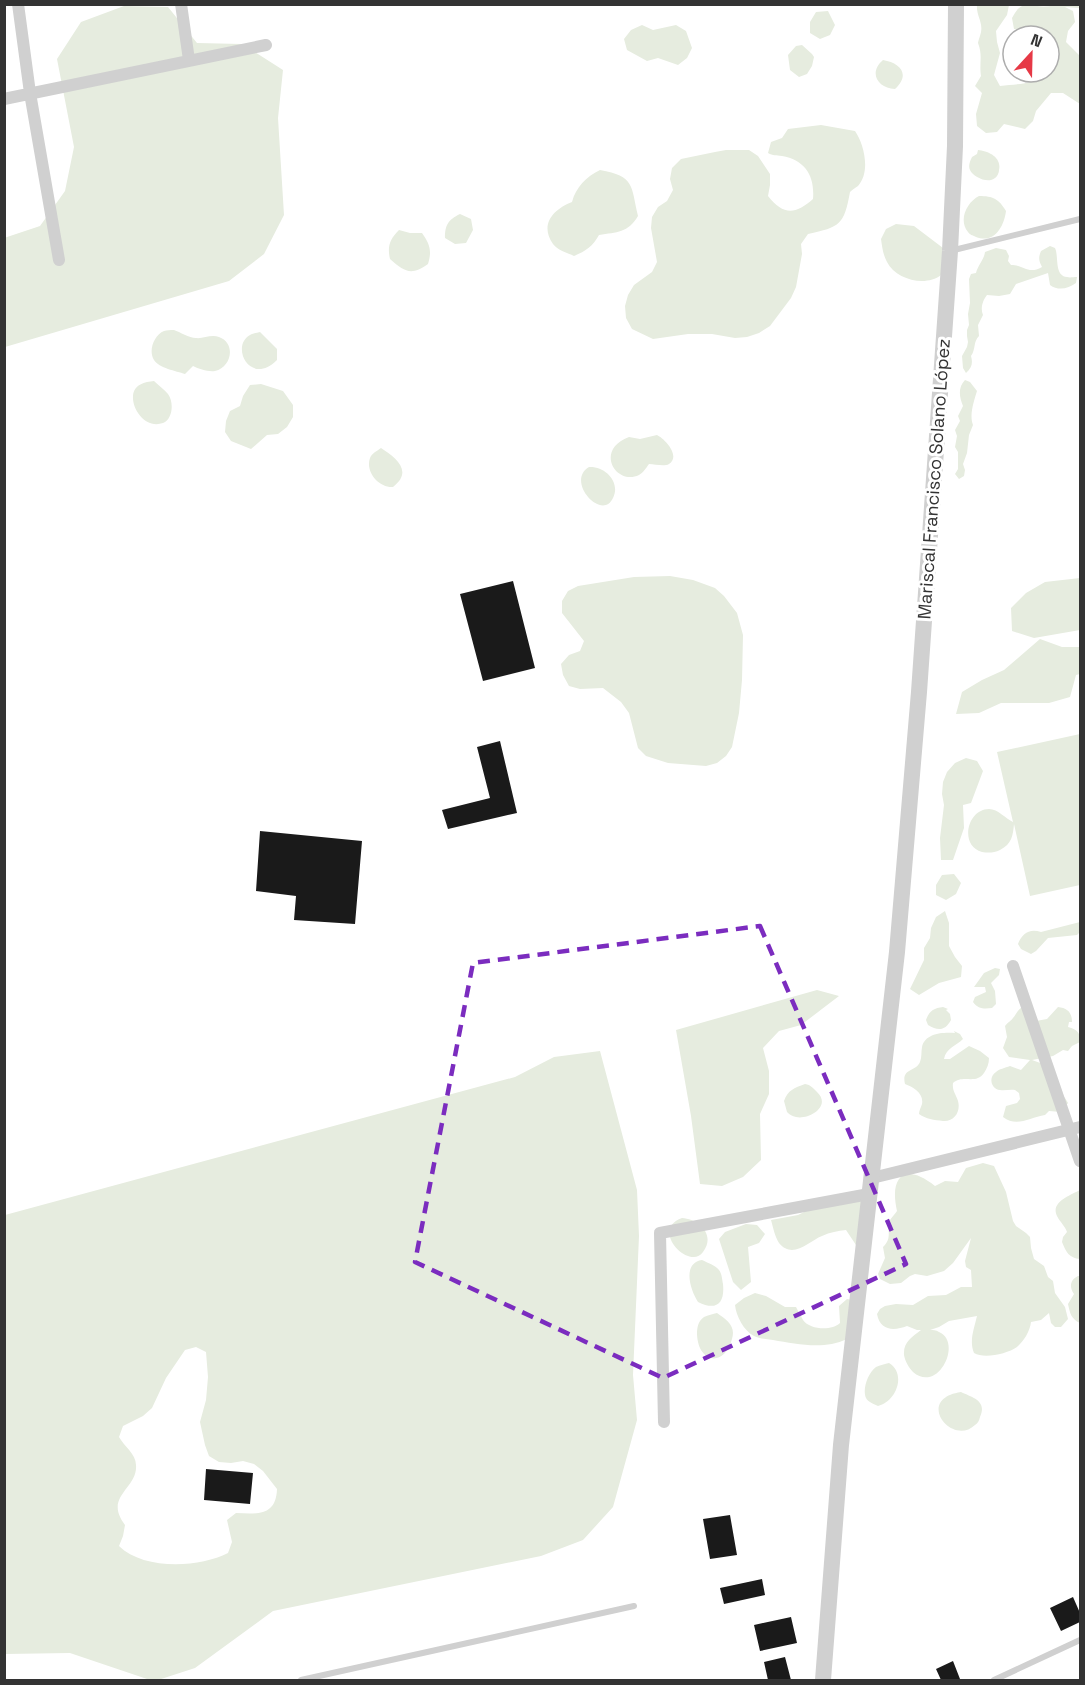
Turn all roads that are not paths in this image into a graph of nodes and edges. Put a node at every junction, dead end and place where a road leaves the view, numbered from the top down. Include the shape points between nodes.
1 (18, 4) edge
2 (181, 4) edge
3 (956, 4) edge
4 (266, 45) dead end
5 (189, 60) junction
6 (30, 93) junction
7 (4, 99) edge
8 (1080, 219) edge
9 (950, 251) junction
10 (59, 260) dead end
11 (1013, 966) dead end
12 (1075, 1128) edge
13 (1080, 1161) edge
14 (871, 1186) junction
15 (664, 1422) dead end
16 (634, 1606) dead end
17 (1080, 1640) edge
18 (301, 1680) edge
19 (823, 1680) edge
20 (994, 1680) edge

1 - 6 street
2 - 5 street
3 - 9 street, Mariscal Francisco Solano López
4 - 5 street
5 - 6 street
6 - 7 street
6 - 10 street
8 - 9 lane
9 - 14 street, Mariscal Francisco Solano López via 919,692 897,952
11 - 12 street
12 - 13 street
12 - 14 street
14 - 15 street via 660,1233
14 - 19 street, Mariscal Francisco Solano López via 841,1444
16 - 18 lane
17 - 20 lane

